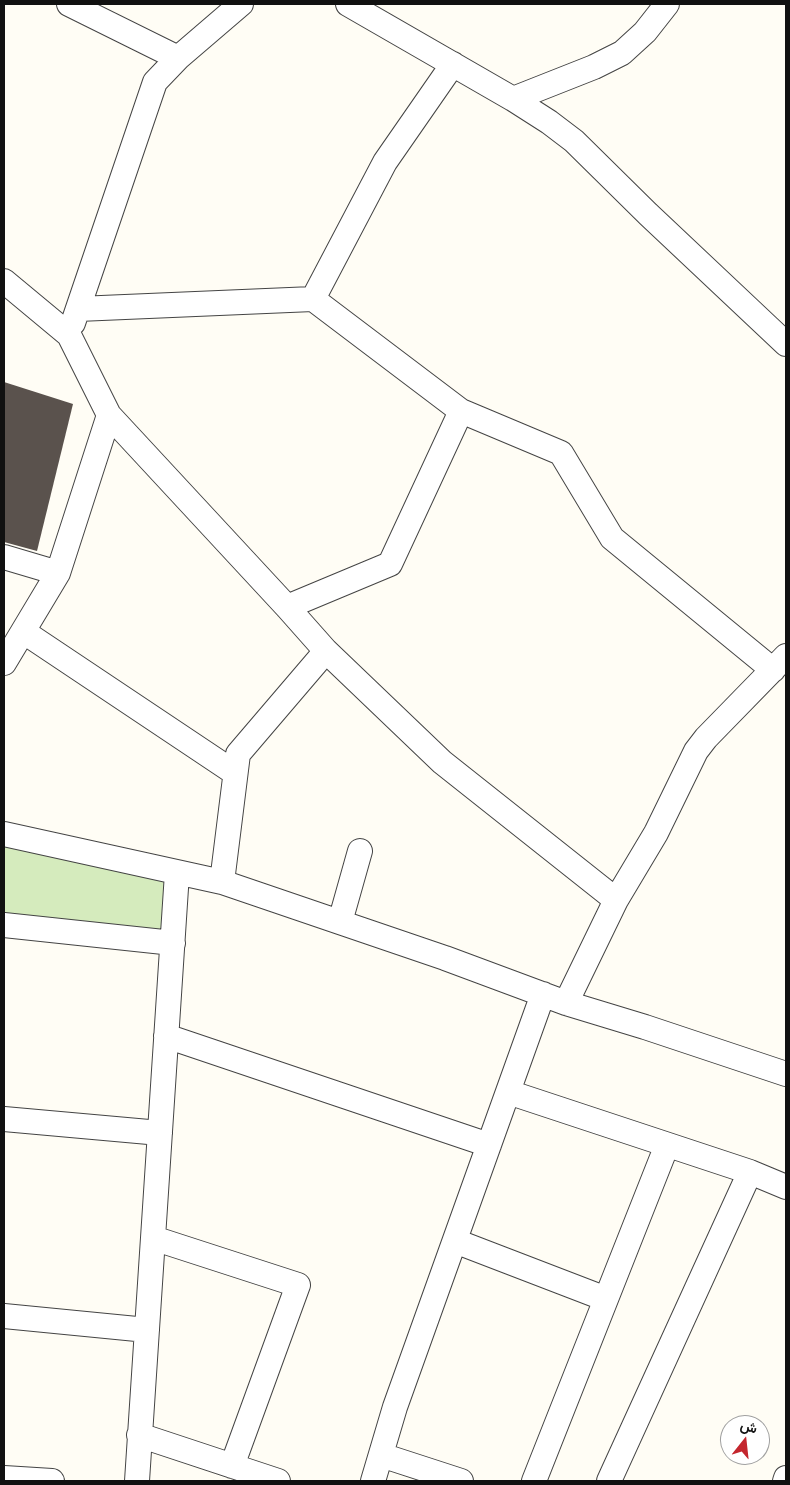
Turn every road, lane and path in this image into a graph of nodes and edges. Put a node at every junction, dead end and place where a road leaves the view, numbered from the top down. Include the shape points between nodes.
1 (69, 4) edge
2 (241, 4) edge
3 (348, 4) edge
4 (667, 4) edge
5 (178, 58) junction
6 (453, 64) junction
7 (513, 99) junction
8 (4, 281) edge
9 (313, 300) junction
10 (78, 309) junction
11 (69, 334) junction
12 (786, 344) edge
13 (461, 411) junction
14 (108, 415) junction
15 (4, 556) edge
16 (58, 573) junction
17 (287, 606) junction
18 (24, 632) junction
19 (326, 651) junction
20 (4, 663) edge
21 (780, 663) edge
22 (235, 773) junction
23 (4, 834) edge
24 (360, 851) dead end
25 (177, 873) junction
26 (222, 882) junction
27 (616, 900) junction
28 (340, 922) junction
29 (4, 925) edge
30 (173, 942) junction
31 (543, 994) junction
32 (566, 1003) junction
33 (166, 1036) junction
34 (786, 1074) edge
35 (508, 1092) junction
36 (4, 1119) edge
37 (160, 1133) junction
38 (489, 1145) junction
39 (668, 1145) junction
40 (750, 1172) junction
41 (786, 1187) edge
42 (153, 1238) junction
43 (455, 1241) junction
44 (606, 1299) junction
45 (4, 1316) edge
46 (147, 1330) junction
47 (139, 1435) junction
48 (381, 1455) junction
49 (232, 1466) junction
50 (4, 1478) edge
51 (786, 1478) edge
52 (52, 1481) edge
53 (137, 1481) edge
54 (278, 1481) edge
55 (373, 1481) edge
56 (461, 1481) edge
57 (534, 1481) edge
58 (609, 1481) edge
59 (784, 1481) edge

1 - 5 street
2 - 5 street
3 - 6 street
4 - 7 street via 622,54
5 - 10 street via 156,82
6 - 7 street
6 - 9 street via 384,162
7 - 12 street via 574,141
8 - 11 street
9 - 10 street
9 - 13 street
10 - 11 street
11 - 14 street
13 - 17 street via 390,564
13 - 21 street via 561,453 612,538
14 - 16 street
14 - 17 street
15 - 16 street
16 - 18 street
17 - 19 street
18 - 20 street
18 - 22 street
19 - 22 street via 238,754
19 - 27 street via 442,762
21 - 27 street via 696,751 656,833
22 - 26 street
23 - 25 street
24 - 28 street
25 - 26 street
25 - 30 street
26 - 28 street
27 - 32 street
28 - 31 street
29 - 30 street
30 - 33 street
31 - 32 street
31 - 35 street
32 - 34 street
33 - 37 street
33 - 38 street
35 - 38 street
35 - 39 street
36 - 37 street
37 - 42 street
38 - 43 street
39 - 40 street
39 - 44 street
40 - 41 street
40 - 58 street
42 - 46 street
42 - 49 street via 298,1285
43 - 44 street
43 - 48 street via 395,1406
44 - 57 street
45 - 46 street
46 - 47 street
47 - 49 street
47 - 53 street
48 - 55 street
48 - 56 street
49 - 54 street
50 - 52 street
51 - 59 street

